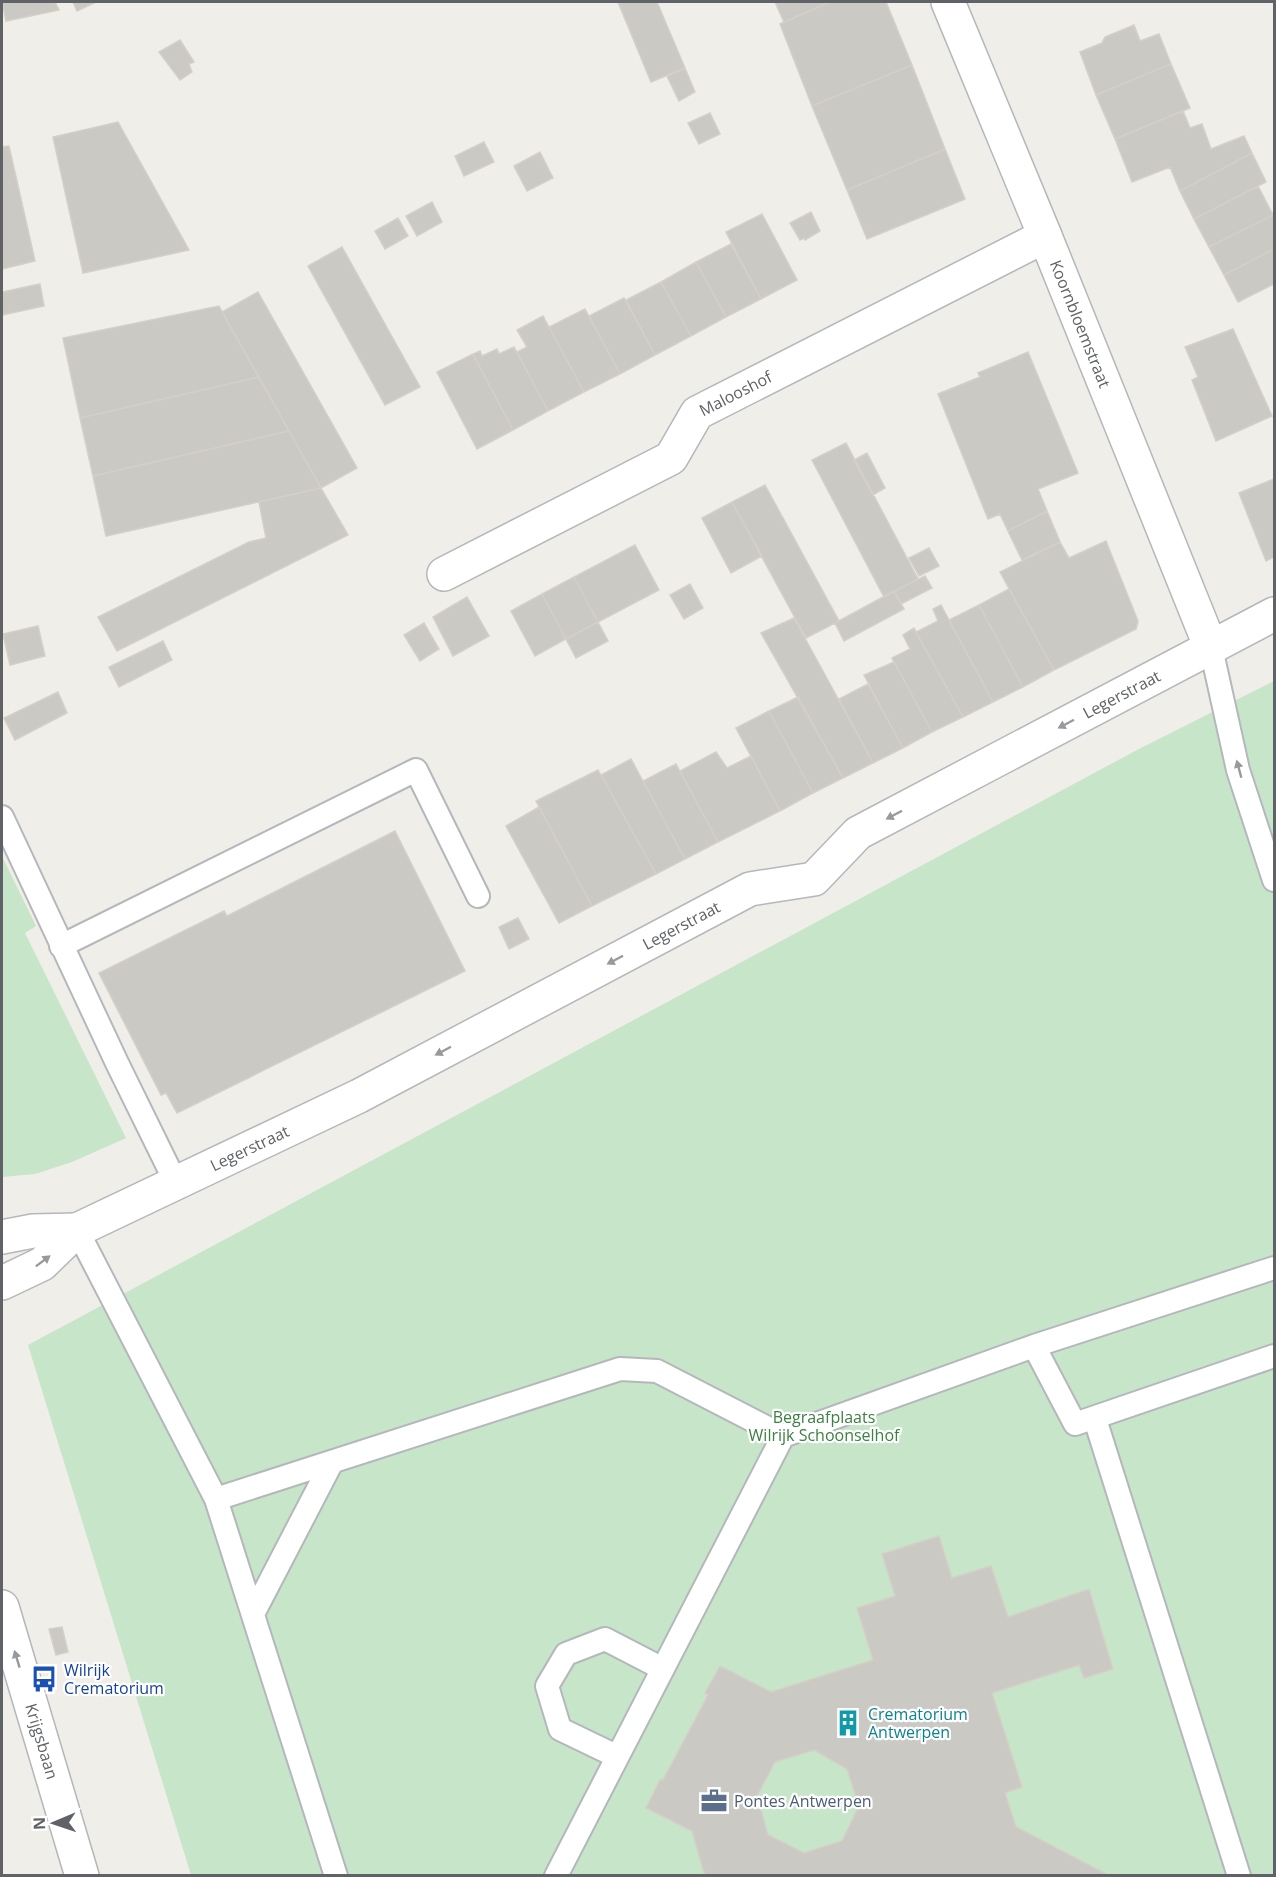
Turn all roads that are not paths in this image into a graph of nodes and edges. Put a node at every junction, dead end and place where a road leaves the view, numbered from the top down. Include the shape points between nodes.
1 (948, 2) edge
2 (1045, 236) junction
3 (444, 574) dead end
4 (1275, 614) edge
5 (1211, 648) junction
6 (2, 817) edge
7 (1275, 880) edge
8 (478, 896) dead end
9 (61, 946) junction
10 (176, 1183) junction
11 (77, 1230) junction
12 (2, 1237) edge
13 (1275, 1268) edge
14 (2, 1283) edge
15 (1034, 1346) junction
16 (1275, 1356) edge
17 (1095, 1419) junction
18 (783, 1436) junction
19 (332, 1462) junction
20 (216, 1499) junction
21 (2, 1606) edge
22 (253, 1614) junction
23 (663, 1669) junction
24 (616, 1756) junction
25 (82, 1875) edge
26 (336, 1875) edge
27 (556, 1875) edge
28 (1239, 1875) edge

1 - 2 street, Koornbloemstraat
2 - 3 street, Malooshof via 697,413 671,458
2 - 5 street, Koornbloemstraat
4 - 5 street, Legerstraat
7 -> 5 lane via 1238,770
5 -> 10 street, Legerstraat via 858,833 814,879 750,889 359,1096
6 - 9 lane
8 - 9 lane via 416,770
9 - 10 lane
10 - 11 street, Legerstraat
11 - 12 street, Legerstraat via 33,1231
14 -> 11 street, Legerstraat via 42,1264
11 - 20 lane
13 - 15 lane
15 - 17 lane via 1075,1424
15 - 18 lane
16 - 17 lane
17 - 28 lane
18 - 19 lane via 657,1371 620,1369
18 - 23 lane
19 - 20 lane
19 - 22 lane
20 - 22 lane
25 -> 21 street, Krijgsbaan
22 - 26 lane
23 - 24 lane
23 - 24 lane via 605,1639 566,1654 547,1686 560,1729
24 - 27 lane

